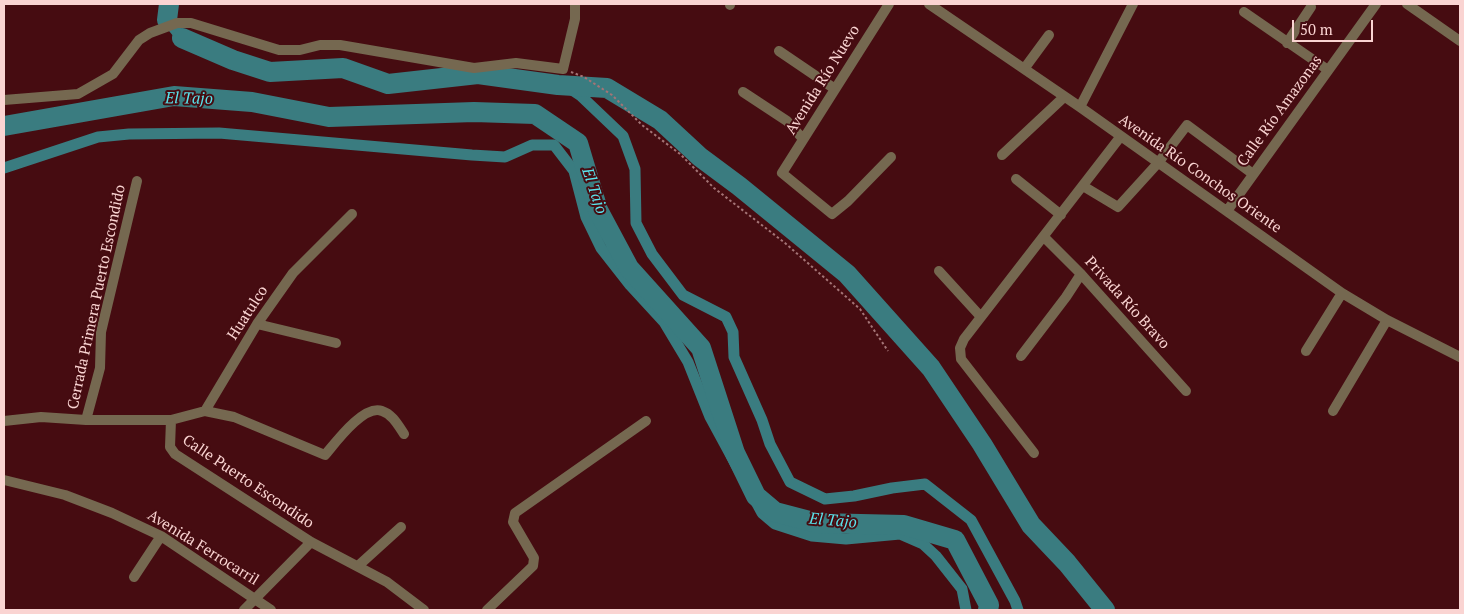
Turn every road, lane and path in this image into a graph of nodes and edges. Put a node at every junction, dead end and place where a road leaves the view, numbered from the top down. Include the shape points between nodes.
1 (574, 4) edge
2 (889, 4) edge
3 (929, 4) edge
4 (1133, 4) edge
5 (1376, 4) edge
6 (1407, 4) edge
7 (1311, 7) dead end
8 (1244, 12) dead end
9 (1048, 35) dead end
10 (1460, 41) edge
11 (1288, 43) junction
12 (779, 51) dead end
13 (563, 69) junction
14 (1024, 69) junction
15 (1328, 70) junction
16 (835, 89) junction
17 (743, 92) dead end
18 (1064, 96) junction
19 (4, 100) edge
20 (1080, 107) junction
21 (1121, 136) junction
22 (803, 139) junction
23 (1002, 155) dead end
24 (891, 157) dead end
25 (1158, 162) junction
26 (1253, 174) junction
27 (1016, 179) dead end
28 (137, 181) dead end
29 (1083, 186) junction
30 (1227, 211) junction
31 (352, 214) dead end
32 (1061, 215) junction
33 (1044, 237) junction
34 (939, 271) dead end
35 (1081, 274) junction
36 (1342, 293) junction
37 (981, 317) junction
38 (1387, 320) junction
39 (257, 324) junction
40 (336, 343) dead end
41 (1306, 350) dead end
42 (888, 351) dead end
43 (1021, 356) dead end
44 (1460, 357) edge
45 (1186, 391) dead end
46 (206, 411) junction
47 (1333, 411) dead end
48 (86, 420) junction
49 (170, 420) junction
50 (4, 421) edge
51 (646, 421) dead end
52 (404, 434) dead end
53 (1034, 453) dead end
54 (4, 480) edge
55 (401, 527) dead end
56 (161, 536) junction
57 (311, 542) junction
58 (358, 566) junction
59 (134, 577) dead end
60 (256, 599) junction
61 (244, 610) edge
62 (271, 610) edge
63 (424, 610) edge
64 (487, 610) edge

1 - 13 street via 575,19
2 - 16 street, Avenida Río Nuevo
3 - 14 street, Avenida Río Conchos Oriente
4 - 20 street
5 - 15 street, Calle Río Amazonas
6 - 10 street
7 - 11 street
8 - 11 street
9 - 14 street
11 - 15 street
12 - 16 street
13 - 19 street via 516,63 474,68 340,45 279,50 191,23 177,23 139,40 113,74 78,94
13 - 42 path via 584,77 612,95 714,188 785,243 860,309
14 - 18 street, Avenida Río Conchos Oriente
15 - 26 street, Calle Río Amazonas
16 - 22 street, Avenida Río Nuevo
17 - 22 street via 787,121
18 - 20 street, Avenida Río Conchos Oriente
18 - 23 street
20 - 21 street, Avenida Río Conchos Oriente
21 - 25 street, Avenida Río Conchos Oriente
21 - 29 street
22 - 24 street, Avenida Río Nuevo via 782,173 832,214
25 - 26 street via 1188,125
25 - 29 street via 1118,207
25 - 30 street, Avenida Río Conchos Oriente
26 - 30 street, Calle Río Amazonas
27 - 32 street
28 - 48 street, Cerrada Primera Puerto Escondido via 102,332 100,368
29 - 32 street
30 - 36 street, Avenida Río Conchos Oriente
31 - 39 street, Huatulco via 293,273
32 - 33 street
33 - 35 street, Privada Río Bravo
33 - 37 street
34 - 37 street
35 - 43 street
35 - 45 street, Privada Río Bravo
36 - 38 street, Avenida Río Conchos Oriente
36 - 41 street
37 - 53 street via 964,339 960,348 961,359
38 - 44 street, Avenida Río Conchos Oriente
38 - 47 street
39 - 40 street
39 - 46 street, Huatulco
46 - 49 street
46 - 52 street via 234,417 324,455 363,414 375,409 393,418
48 - 49 street, Calle Puerto Escondido
48 - 50 street, Calle Puerto Escondido via 42,417
49 - 57 street, Calle Puerto Escondido via 170,447 175,454
51 - 64 street via 515,513 513,522 534,558 533,566
54 - 56 street, Avenida Ferrocarril via 65,495
55 - 58 street
56 - 59 street
56 - 60 street, Avenida Ferrocarril
57 - 58 street, Calle Puerto Escondido
57 - 60 street
58 - 63 street, Calle Puerto Escondido via 387,582
60 - 61 street
60 - 62 street, Avenida Ferrocarril

